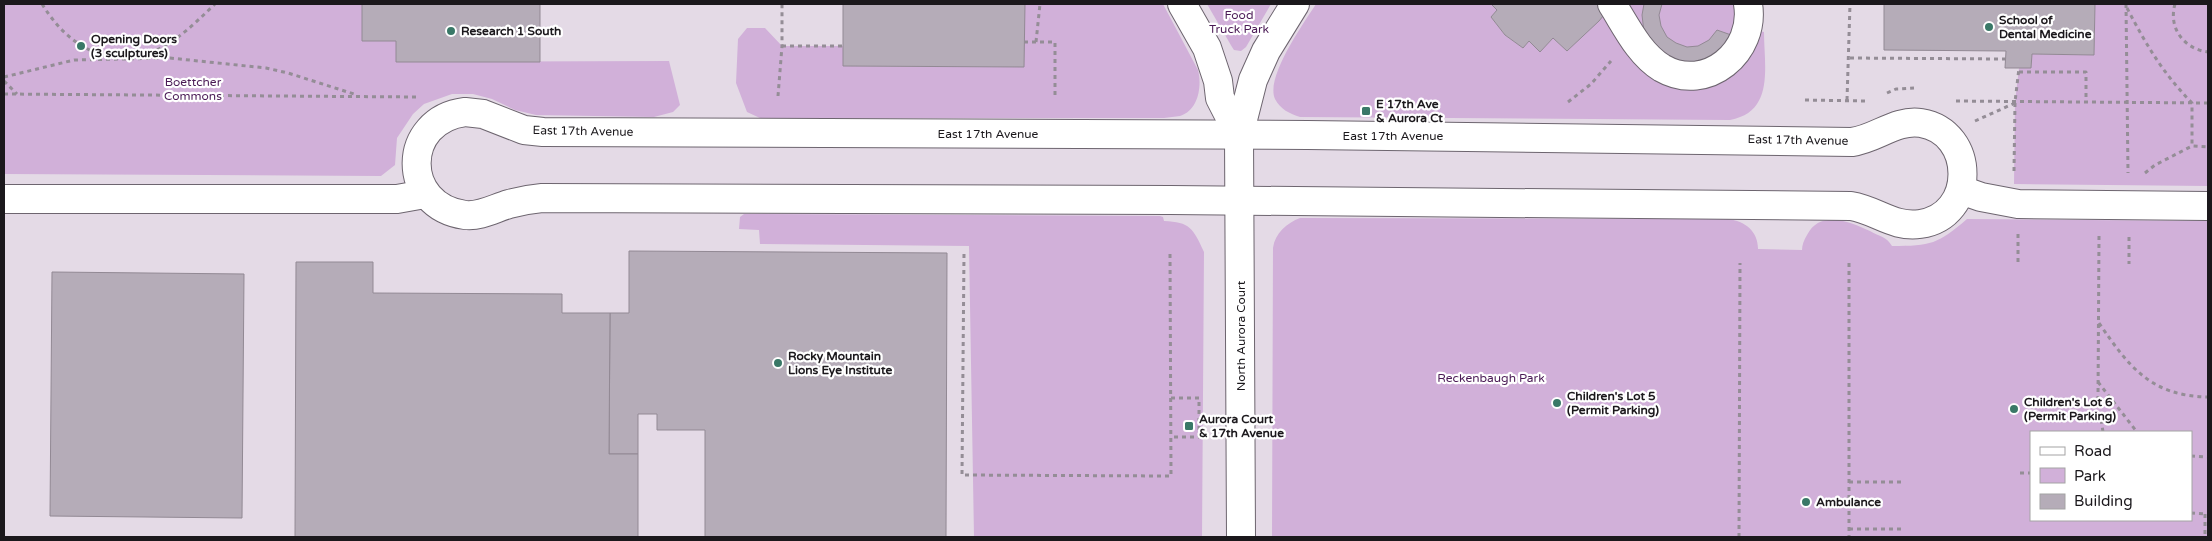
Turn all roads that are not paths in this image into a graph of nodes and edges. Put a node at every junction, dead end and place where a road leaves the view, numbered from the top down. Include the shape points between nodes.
1 (1182, 4) edge
2 (1295, 4) edge
3 (1612, 4) edge
4 (1748, 4) edge
5 (1239, 135) junction
6 (1961, 190) junction
7 (426, 194) junction
8 (4, 199) edge
9 (1240, 202) junction
10 (2208, 206) edge
11 (1241, 537) edge

1 - 5 street, North Aurora Court via 1207,48 1220,98
2 - 5 street, North Aurora Court via 1266,51 1253,80
3 - 4 street via 1646,56 1664,69 1684,75 1706,74 1726,64 1741,47 1749,25
5 - 6 street, East 17th Avenue via 1852,142 1910,122 1929,125 1954,143 1962,161 1964,180
5 - 7 street, East 17th Avenue via 543,132 519,129 483,114 465,112 440,120 422,139 416,165
5 - 9 street, North Aurora Court
6 - 9 street via 1953,205 1940,217 1910,225 1891,222 1869,210 1852,206
6 - 10 street via 2018,204
7 - 8 street via 367,200
7 - 9 street via 445,210 466,215 542,198
9 - 11 street, North Aurora Court

